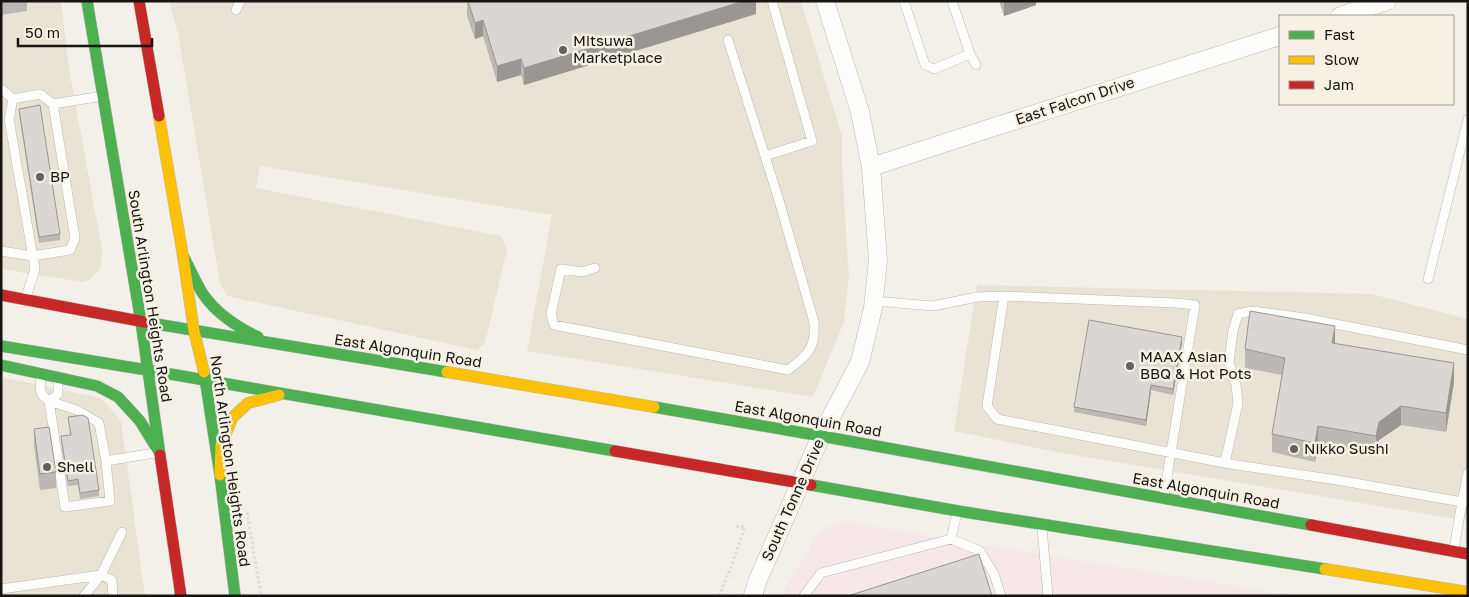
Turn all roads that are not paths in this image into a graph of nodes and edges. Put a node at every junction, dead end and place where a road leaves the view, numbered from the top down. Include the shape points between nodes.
1 (88, 1) edge
2 (139, 1) edge
3 (772, 1) edge
4 (825, 1) edge
5 (904, 1) edge
6 (952, 1) edge
7 (1387, 1) edge
8 (1343, 15) edge
9 (1279, 36) edge
10 (728, 40) dead end
11 (970, 54) junction
12 (976, 65) dead end
13 (1, 89) edge
14 (103, 96) junction
15 (13, 99) junction
16 (53, 104) junction
17 (1468, 119) edge
18 (6, 127) edge
19 (765, 156) junction
20 (871, 167) junction
21 (1, 251) edge
22 (32, 256) junction
23 (183, 256) junction
24 (595, 268) dead end
25 (1428, 279) dead end
26 (1, 295) edge
27 (1004, 296) junction
28 (26, 300) junction
29 (874, 301) junction
30 (141, 322) junction
31 (194, 331) junction
32 (277, 345) junction
33 (1, 346) edge
34 (1468, 350) edge
35 (1, 364) edge
36 (147, 370) junction
37 (41, 373) junction
38 (58, 377) junction
39 (206, 380) junction
40 (286, 394) junction
41 (49, 401) junction
42 (821, 436) junction
43 (159, 452) junction
44 (1170, 453) junction
45 (106, 461) junction
46 (1225, 463) junction
47 (1468, 473) edge
48 (220, 475) junction
49 (800, 484) junction
50 (1163, 498) junction
51 (1465, 502) edge
52 (958, 511) junction
53 (1042, 525) junction
54 (122, 532) dead end
55 (951, 539) junction
56 (1454, 551) junction
57 (1468, 554) edge
58 (101, 575) junction
59 (1, 589) edge
60 (1466, 593) edge
61 (180, 594) edge
62 (84, 596) edge
63 (113, 596) edge
64 (235, 596) edge
65 (753, 596) edge
66 (804, 596) edge
67 (1001, 596) edge
68 (1048, 596) edge

1 - 14 main road, South Arlington Heights Road
2 - 23 main road
3 - 19 lane via 812,142
4 - 20 street, South Tonne Drive via 860,112
5 - 11 lane via 925,65 934,69
6 - 11 lane
7 - 8 street
9 - 20 street, East Falcon Drive
10 - 19 lane
11 - 12 lane
13 - 15 lane
14 - 16 lane
14 - 30 main road, South Arlington Heights Road
15 - 16 lane via 40,94
15 - 18 lane
16 - 22 lane via 76,238 70,250
17 - 25 lane
18 - 22 lane
19 - 24 lane via 814,322 815,336 806,356 788,370 554,325 551,314 561,269 582,272
20 - 29 street, South Tonne Drive via 878,260
21 - 22 lane
22 - 28 lane via 35,269
23 - 31 main road
23 - 32 main road via 204,294 217,309 244,331
26 - 28 main road, East Algonquin Road
27 - 29 lane via 977,297 934,306
27 - 44 lane via 987,406 997,419
27 - 44 lane via 1195,305
28 - 30 main road, East Algonquin Road
29 - 42 street, South Tonne Drive via 860,362
30 - 31 main road, East Algonquin Road
30 - 36 main road, South Arlington Heights Road
31 - 32 main road, East Algonquin Road
31 - 39 main road, North Arlington Heights Road
32 - 42 main road, East Algonquin Road
33 - 36 main road
34 - 46 lane via 1305,318 1252,311 1238,314 1229,362 1238,403
35 - 37 main road
36 - 39 main road
36 - 43 main road, South Arlington Heights Road
37 - 38 main road
37 - 41 lane via 40,388
38 - 41 lane via 58,394
38 - 43 main road via 97,386 118,397 140,421
39 - 40 main road
39 - 48 main road, North Arlington Heights Road
40 - 48 main road via 248,403 233,417 221,445
40 - 49 main road
41 - 45 lane via 77,410 99,423
41 - 45 lane via 65,507 110,501
42 - 49 street, South Tonne Drive
42 - 50 main road, East Algonquin Road
43 - 45 lane
43 - 61 main road, South Arlington Heights Road
44 - 46 lane
44 - 50 lane
46 - 51 lane
47 - 51 lane
48 - 64 main road, North Arlington Heights Road
49 - 52 main road
49 - 65 street, South Tonne Drive
50 - 56 main road, East Algonquin Road
51 - 56 lane
52 - 53 main road
52 - 55 lane
53 - 60 main road
53 - 68 lane
54 - 58 lane
55 - 66 lane via 821,574
55 - 67 lane via 980,551 994,574
56 - 57 main road, East Algonquin Road
58 - 59 lane
58 - 62 lane
58 - 63 lane via 112,580

